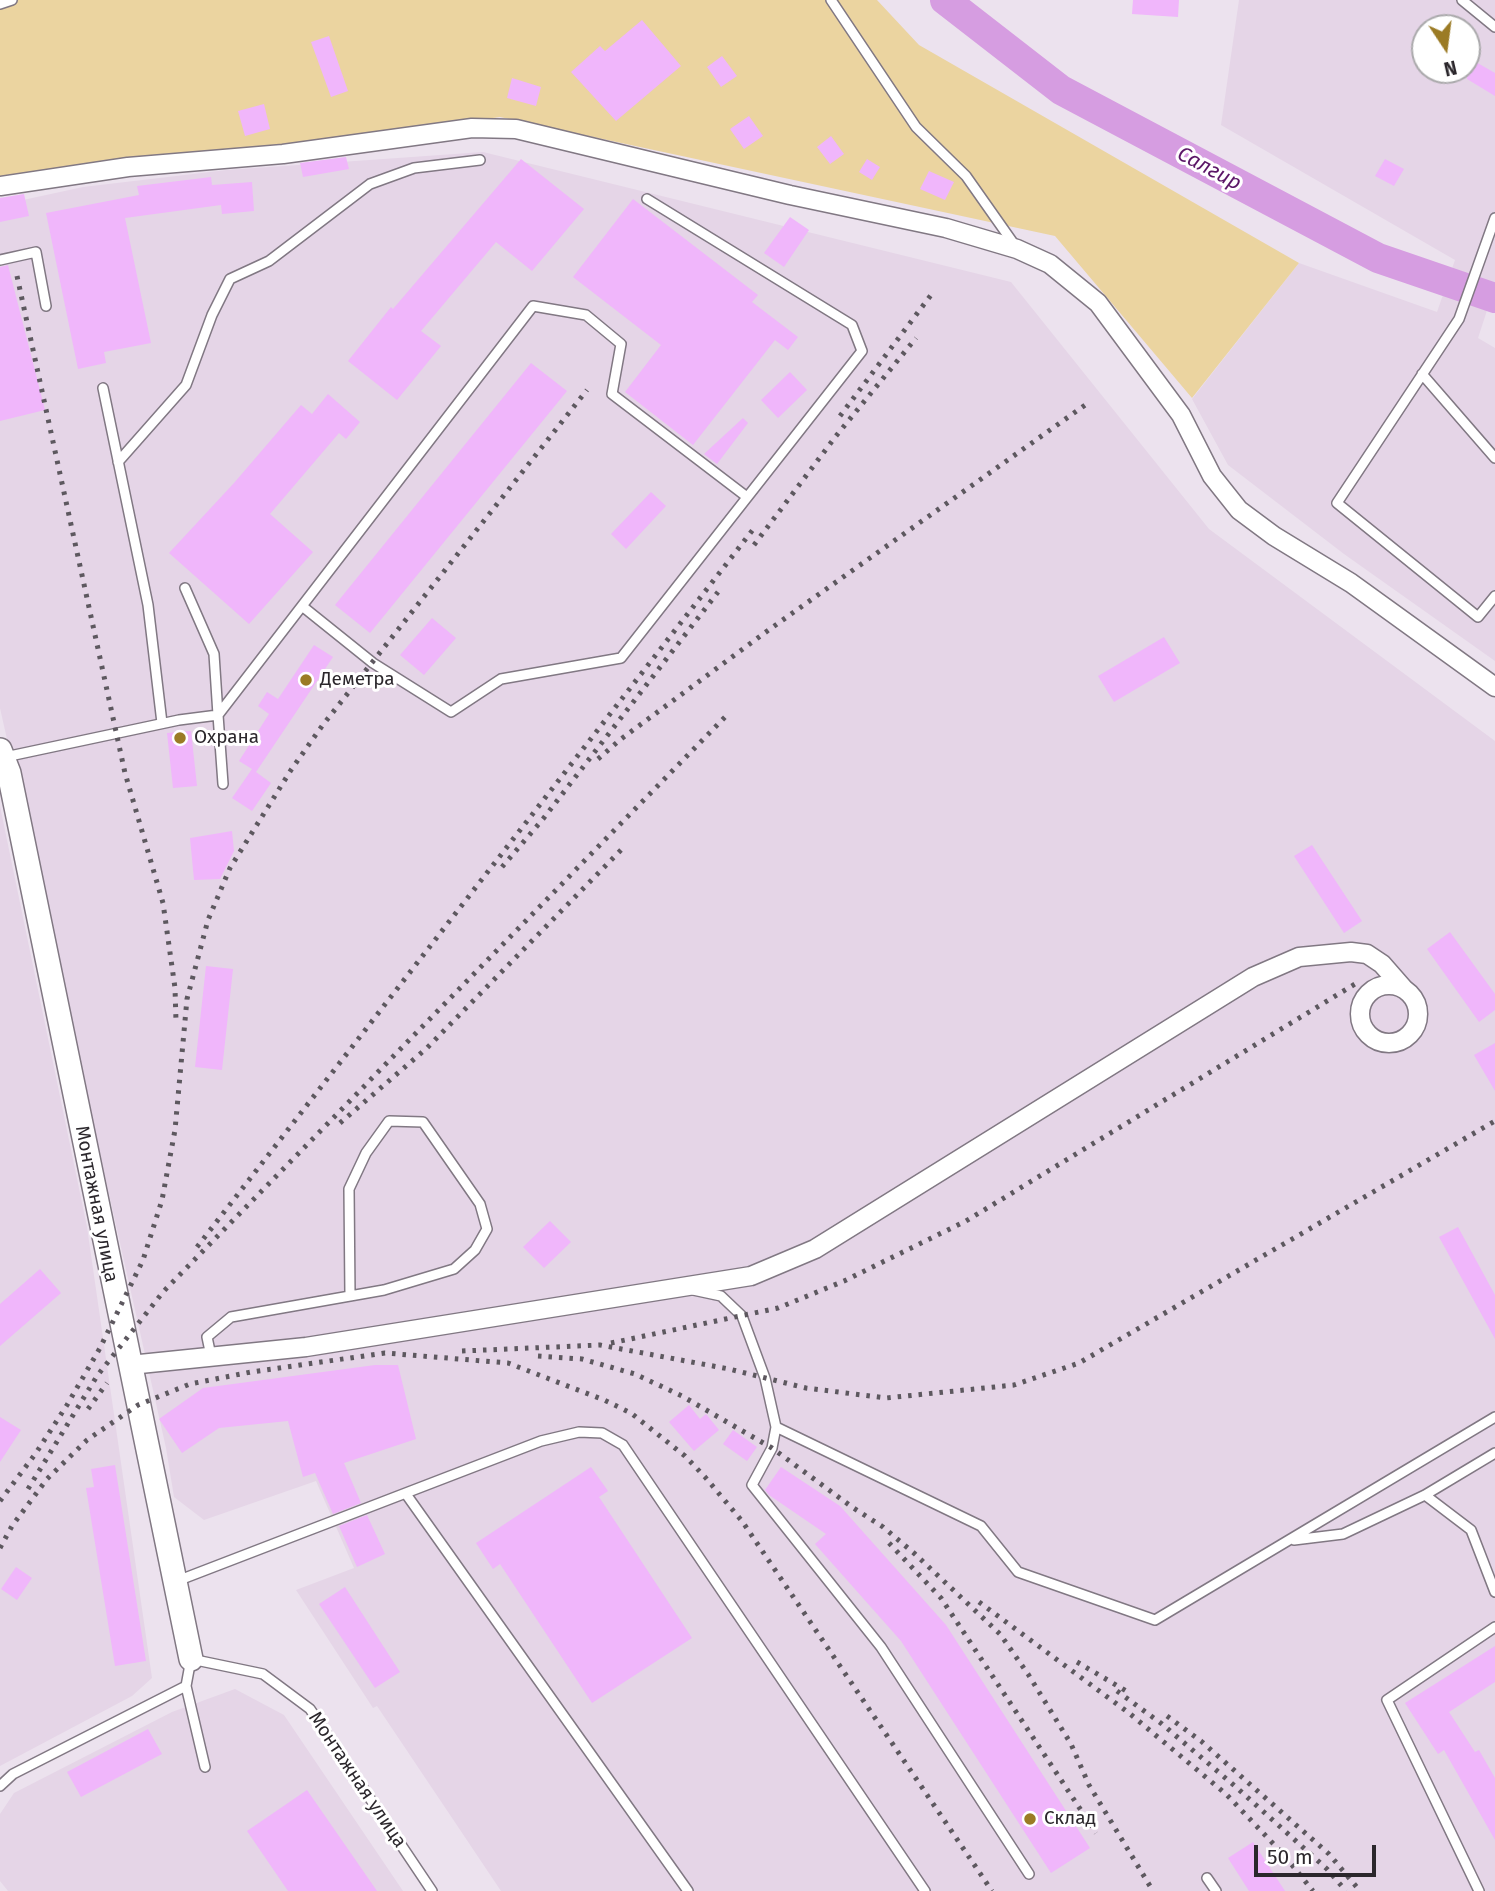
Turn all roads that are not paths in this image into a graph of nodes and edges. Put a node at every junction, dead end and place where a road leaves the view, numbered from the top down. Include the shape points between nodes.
1 (12, 0) edge
2 (831, 0) edge
3 (1462, 0) edge
4 (0, 4) edge
5 (1495, 27) edge
6 (480, 160) dead end
7 (0, 186) edge
8 (648, 199) dead end
9 (1495, 218) edge
10 (1017, 249) junction
11 (0, 260) edge
12 (46, 306) dead end
13 (1422, 374) junction
14 (103, 388) dead end
15 (1495, 458) edge
16 (118, 462) junction
17 (747, 497) junction
18 (185, 589) dead end
19 (1495, 596) edge
20 (302, 606) junction
21 (1495, 687) edge
22 (218, 715) junction
23 (162, 723) junction
24 (3, 764) edge
25 (223, 784) dead end
26 (1403, 988) dead end
27 (681, 1287) junction
28 (350, 1296) junction
29 (211, 1356) junction
30 (130, 1364) junction
31 (1495, 1417) edge
32 (776, 1427) junction
33 (1495, 1453) edge
34 (406, 1494) junction
35 (1425, 1495) junction
36 (1288, 1541) junction
37 (175, 1582) junction
38 (1495, 1592) edge
39 (1495, 1627) edge
40 (191, 1658) junction
41 (186, 1686) junction
42 (205, 1767) dead end
43 (0, 1786) edge
44 (1030, 1874) dead end
45 (1208, 1878) dead end
46 (432, 1891) edge
47 (688, 1891) edge
48 (925, 1891) edge
49 (1216, 1891) edge
50 (1479, 1891) edge

1 - 4 lane
2 - 10 lane via 916,127 966,176
3 - 5 lane
6 - 16 lane via 414,168 370,184 269,261 230,279 186,385
7 - 10 street via 472,128 516,129 946,228
8 - 17 lane via 852,325 862,351
9 - 13 lane via 1459,319
10 - 21 street via 1050,264 1098,303 1181,415 1212,476 1239,510 1351,583
11 - 12 lane via 36,252
13 - 15 lane
13 - 19 lane via 1337,503 1478,617
14 - 16 lane
16 - 23 lane via 148,605
17 - 20 lane via 621,657 501,679 451,712 373,663
17 - 20 lane via 612,394 621,344 586,315 533,306
18 - 22 lane via 214,654
20 - 22 lane
22 - 23 lane
22 - 25 lane
23 - 24 lane
24 - 30 street, Монтажная улица
26 - 27 street via 1367,954 1299,957 1253,977 815,1249 751,1276
27 - 29 street via 306,1347
27 - 32 lane via 721,1296 742,1316 765,1378
28 - 28 lane via 454,1269 475,1250 486,1229 480,1204 423,1122 389,1121 366,1153 349,1189
28 - 29 lane via 231,1317 207,1337
29 - 30 street
30 - 37 street, Монтажная улица
31 - 36 lane
32 - 36 lane via 981,1526 1018,1572 1155,1620
32 - 44 lane via 772,1447 752,1485 881,1647
33 - 35 lane
34 - 37 lane
34 - 47 lane
34 - 48 lane via 541,1441 579,1432 602,1433 622,1445
35 - 36 lane via 1343,1535
35 - 38 lane via 1471,1530
37 - 40 street, Монтажная улица
39 - 50 lane via 1387,1700
40 - 41 lane, Монтажная улица
40 - 46 lane, Монтажная улица via 262,1674 310,1709
41 - 42 lane
41 - 43 lane via 13,1774
45 - 49 lane

